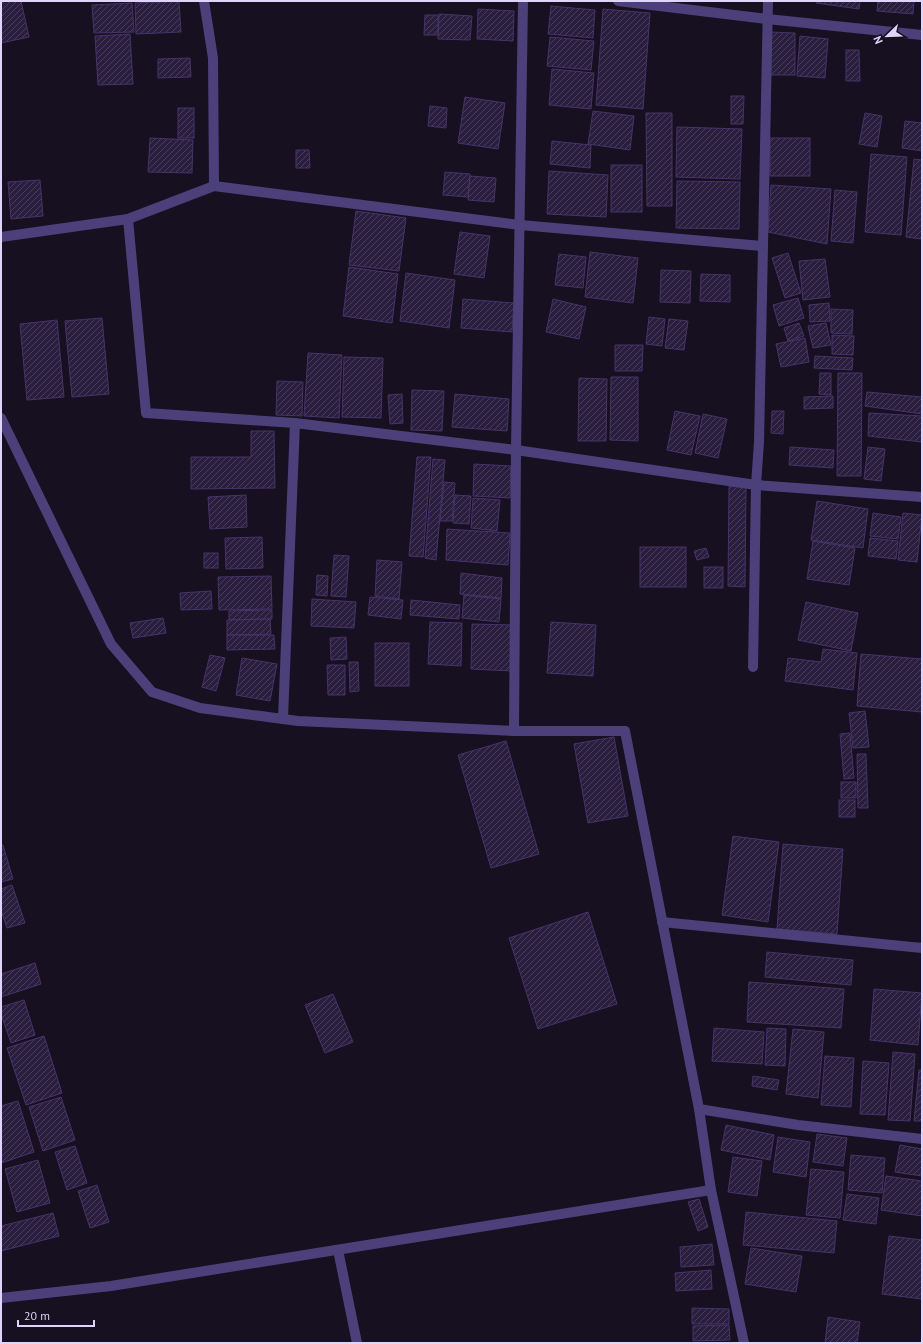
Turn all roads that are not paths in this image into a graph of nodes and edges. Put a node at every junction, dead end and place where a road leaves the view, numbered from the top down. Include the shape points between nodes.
1 (204, 1) edge
2 (524, 1) edge
3 (618, 1) edge
4 (768, 1) edge
5 (767, 19) junction
6 (922, 35) edge
7 (214, 186) junction
8 (128, 219) junction
9 (520, 225) junction
10 (1, 236) edge
11 (762, 246) junction
12 (1, 418) edge
13 (295, 423) junction
14 (516, 450) junction
15 (756, 485) junction
16 (922, 497) edge
17 (753, 667) dead end
18 (283, 718) junction
19 (514, 731) junction
20 (662, 922) junction
21 (922, 948) edge
22 (699, 1109) junction
23 (922, 1140) edge
24 (711, 1190) junction
25 (338, 1250) junction
26 (1, 1298) edge
27 (357, 1343) edge
28 (744, 1343) edge

1 - 7 street via 214,58
2 - 9 street
3 - 5 street
4 - 5 street
5 - 6 street
5 - 11 street
7 - 8 street
7 - 9 street
8 - 10 street
8 - 13 street via 146,413
9 - 11 street
9 - 14 street
11 - 15 street
12 - 18 street via 111,644 152,692 200,708
13 - 14 street
13 - 18 street
14 - 15 street
14 - 19 street
15 - 16 street
15 - 17 street
18 - 19 street via 311,722
19 - 20 street via 625,731
20 - 21 street
20 - 22 street
22 - 23 street via 798,1125
22 - 24 street
24 - 25 street
24 - 28 street
25 - 26 street via 111,1286
25 - 27 street

